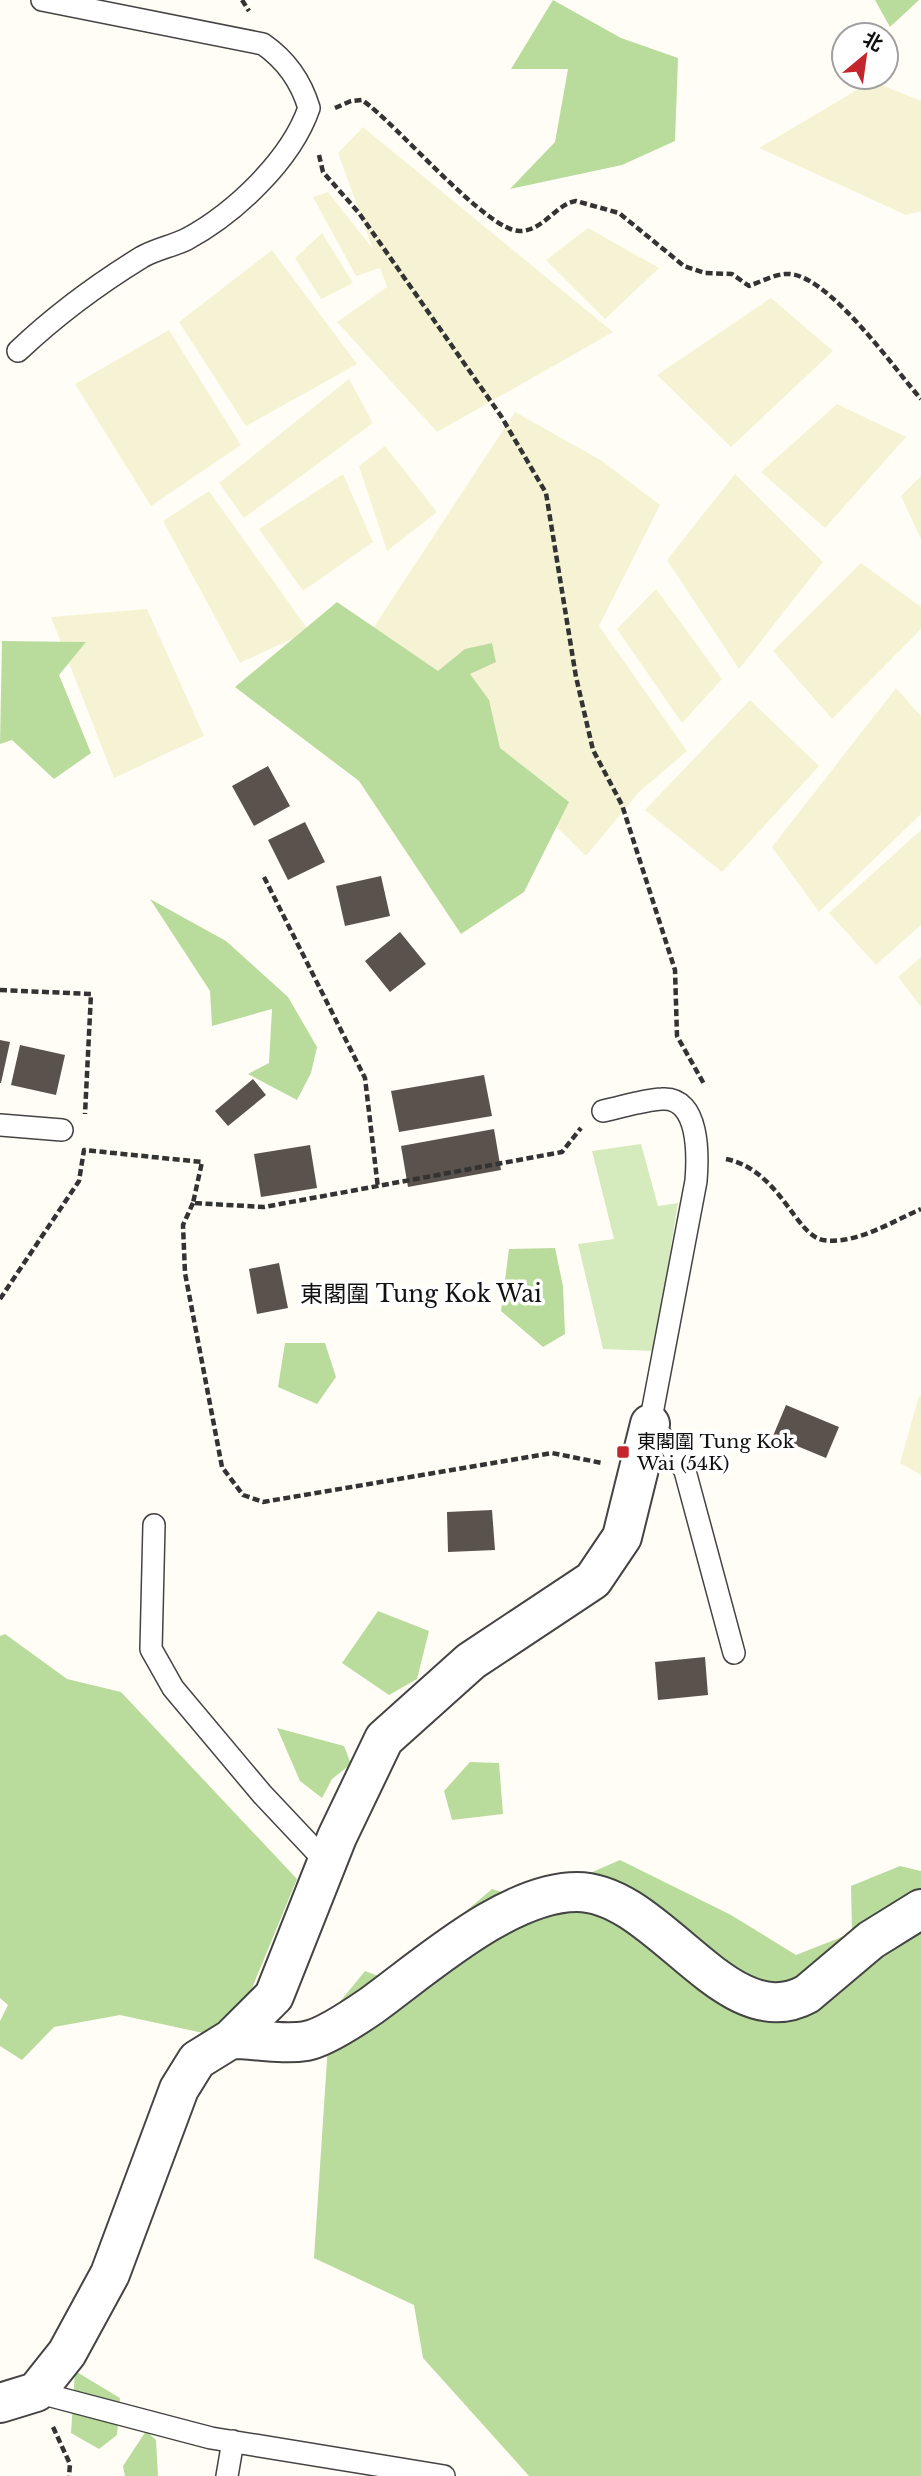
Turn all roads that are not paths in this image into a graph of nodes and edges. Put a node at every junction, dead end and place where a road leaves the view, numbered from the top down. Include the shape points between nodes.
1 (42, 0) edge
2 (19, 351) dead end
3 (603, 1111) road end
4 (0, 1125) edge
5 (62, 1130) dead end
6 (650, 1424) junction
7 (154, 1525) dead end
8 (734, 1653) dead end
9 (327, 1863) junction
10 (921, 1909) edge
11 (232, 2039) junction
12 (36, 2392) junction
13 (0, 2403) edge
14 (233, 2441) junction
15 (227, 2476) edge
16 (444, 2476) edge

1 - 2 lane via 262,44 282,57 309,108 288,151 238,203 202,230 146,255 96,287
3 - 6 lane via 665,1098 680,1105 692,1121 698,1153
4 - 5 lane
6 - 8 lane via 685,1471
6 - 9 street via 622,1536 593,1580 471,1661 384,1739
7 - 9 lane via 151,1649 173,1688
9 - 11 street via 274,1996
10 - 11 street via 871,1940 807,1994 772,2004 736,1991 619,1904 589,1893 553,1895 526,1903 487,1924 353,2018 307,2041
11 - 12 street via 197,2060 179,2089 110,2274 67,2353
12 - 13 street
12 - 14 lane
14 - 15 lane
14 - 16 lane

